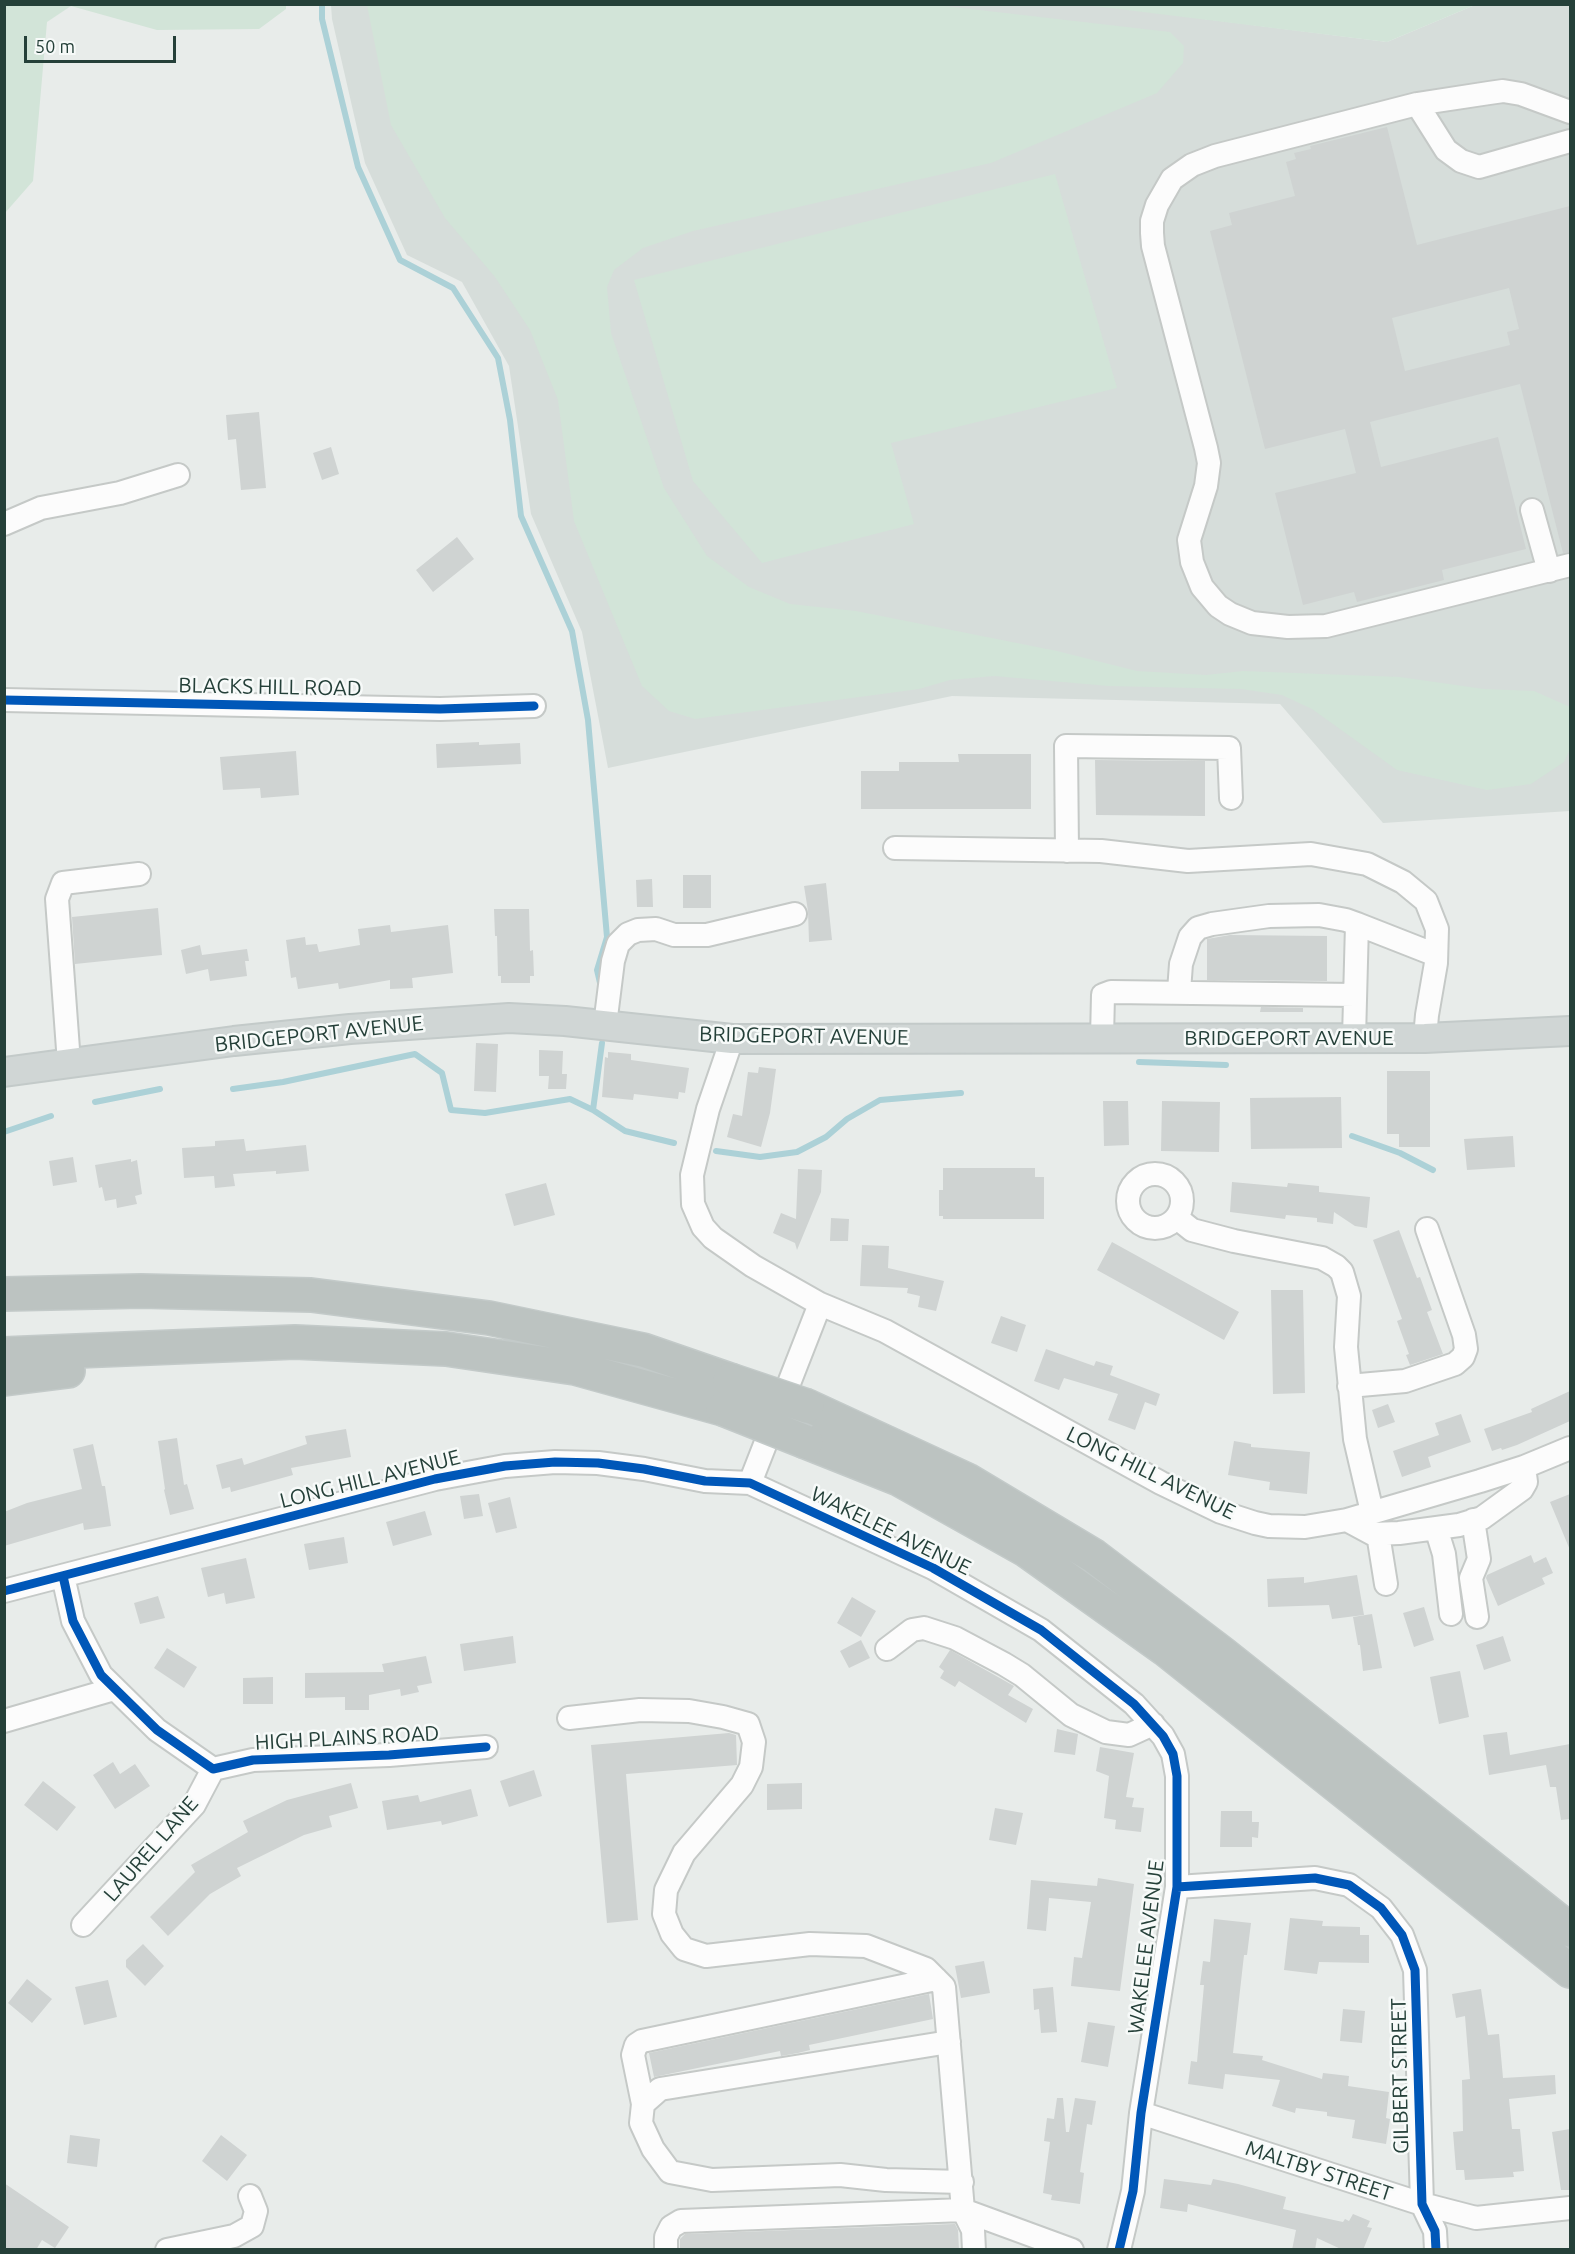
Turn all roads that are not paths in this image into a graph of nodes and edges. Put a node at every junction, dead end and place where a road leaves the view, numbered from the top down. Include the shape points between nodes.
1 (1417, 104) junction
2 (1570, 112) edge
3 (1570, 141) edge
4 (178, 475) dead end
5 (1532, 510) dead end
6 (4, 524) edge
7 (1560, 568) edge
8 (4, 700) edge
9 (534, 706) dead end
10 (1231, 798) dead end
11 (895, 848) dead end
12 (1067, 851) junction
13 (139, 874) dead end
14 (795, 914) dead end
15 (1357, 924) junction
16 (1436, 955) junction
17 (1179, 992) junction
18 (1355, 995) junction
19 (605, 1025) junction
20 (1570, 1031) edge
21 (1102, 1038) junction
22 (1354, 1038) junction
23 (1425, 1038) junction
24 (732, 1039) junction
25 (69, 1063) junction
26 (4, 1072) edge
27 (1177, 1218) dead end
28 (1427, 1229) dead end
29 (4, 1294) edge
30 (820, 1304) junction
31 (295, 1342) junction
32 (4, 1354) edge
33 (4, 1379) edge
34 (1349, 1386) junction
35 (726, 1394) junction
36 (1570, 1448) edge
37 (1524, 1467) junction
38 (750, 1483) junction
39 (1473, 1520) junction
40 (1375, 1523) junction
41 (1436, 1528) junction
42 (63, 1576) junction
43 (1386, 1584) dead end
44 (4, 1591) edge
45 (1451, 1614) dead end
46 (1477, 1617) dead end
47 (887, 1649) dead end
48 (114, 1689) junction
49 (569, 1718) dead end
50 (4, 1721) edge
51 (1153, 1725) junction
52 (486, 1747) dead end
53 (213, 1769) junction
54 (1177, 1887) junction
55 (83, 1925) dead end
56 (1570, 1930) edge
57 (1570, 1971) edge
58 (936, 1979) junction
59 (949, 2042) junction
60 (643, 2104) junction
61 (1141, 2113) junction
62 (962, 2182) junction
63 (250, 2196) dead end
64 (1422, 2204) junction
65 (1570, 2208) edge
66 (963, 2210) junction
67 (167, 2250) edge
68 (666, 2250) edge
69 (974, 2250) edge
70 (1071, 2250) edge
71 (1119, 2250) edge
72 (1436, 2250) edge

1 - 2 street via 1503,92 1521,94
1 - 3 street via 1446,150 1479,167
1 - 7 street via 1215,156 1182,170 1157,205 1152,221 1153,246 1206,448 1208,476 1190,540 1191,562 1210,598 1224,610 1242,620 1288,627 1326,626
4 - 6 street via 41,508
5 - 7 street
8 - 9 street, BLACKS HILL ROAD via 440,709
10 - 12 street via 1229,748 1066,746
11 - 12 street
12 - 16 street via 1188,861 1311,854 1367,864 1403,882 1426,901 1437,929
13 - 25 street via 63,884 57,899
14 - 19 street via 707,935 674,935 656,929 628,934 618,944 613,961
15 - 16 street
15 - 17 street via 1319,915 1269,916 1198,928 1190,937 1181,964
15 - 18 street
16 - 23 street
17 - 18 street
17 - 21 street via 1103,995
18 - 22 street
19 - 24 main road, BRIDGEPORT AVENUE
19 - 25 main road, BRIDGEPORT AVENUE via 509,1017 455,1020 234,1041
20 - 23 main road, BRIDGEPORT AVENUE
21 - 22 main road, BRIDGEPORT AVENUE
21 - 24 main road, BRIDGEPORT AVENUE
22 - 23 main road, BRIDGEPORT AVENUE
24 - 30 street, LONG HILL AVENUE via 708,1109 692,1175 693,1204 703,1227 736,1255
25 - 26 main road, BRIDGEPORT AVENUE
27 - 34 street via 1192,1230 1322,1258 1336,1266 1346,1279 1349,1296
28 - 34 street via 1464,1335 1463,1357 1455,1364 1405,1381
29 - 35 highway via 141,1291 311,1295 489,1317 643,1350
30 - 38 street
30 - 40 street, LONG HILL AVENUE via 885,1331 1221,1512 1269,1526 1305,1527 1347,1520
31 - 32 highway
31 - 33 highway
31 - 35 highway via 446,1349
34 - 40 street via 1355,1440
35 - 56 highway, bridge via 807,1406 967,1480 1094,1556
35 - 57 highway, bridge via 806,1442 899,1479 1026,1550 1165,1649
36 - 37 street, LONG HILL AVENUE
37 - 39 street via 1526,1482 1522,1489 1482,1518
37 - 40 street, LONG HILL AVENUE
38 - 42 street, LONG HILL AVENUE via 705,1481 598,1463 505,1466 435,1479
38 - 51 street, WAKELEE AVENUE via 933,1568 1041,1630 1134,1704
39 - 41 street
39 - 46 street via 1479,1559 1471,1578
40 - 41 street
40 - 43 street
41 - 45 street via 1444,1554
42 - 44 street, LONG HILL AVENUE
42 - 48 street via 73,1621 101,1675
47 - 51 street via 912,1630 924,1628 955,1638 1004,1664 1071,1714 1106,1732 1129,1735
48 - 50 street
48 - 53 street via 157,1730
49 - 58 street via 640,1710 689,1711 748,1724 754,1742 751,1767 742,1785 684,1853 666,1890 664,1914 672,1934 684,1948 706,1956 810,1944 866,1946 926,1969
51 - 54 street, WAKELEE AVENUE via 1173,1754 1177,1776
52 - 53 street, HIGH PLAINS ROAD via 253,1760
53 - 55 street, LAUREL LANE via 194,1805
54 - 61 street, WAKELEE AVENUE
54 - 64 street, GILBERT STREET via 1315,1878 1349,1885 1381,1908 1402,1935 1415,1970
58 - 59 street via 944,1987
58 - 60 street via 642,2041 633,2055
59 - 60 street via 660,2089
59 - 62 street
60 - 62 street via 641,2123 670,2172 712,2180 840,2175
61 - 64 street, MALTBY STREET
61 - 71 street, WAKELEE AVENUE via 1133,2191
62 - 66 street
63 - 67 street via 256,2211 252,2226 234,2236
64 - 65 street, MALTBY STREET via 1476,2218
64 - 72 street, GILBERT STREET via 1435,2231
66 - 68 street via 681,2222 671,2227
66 - 69 street via 973,2230
66 - 70 street

